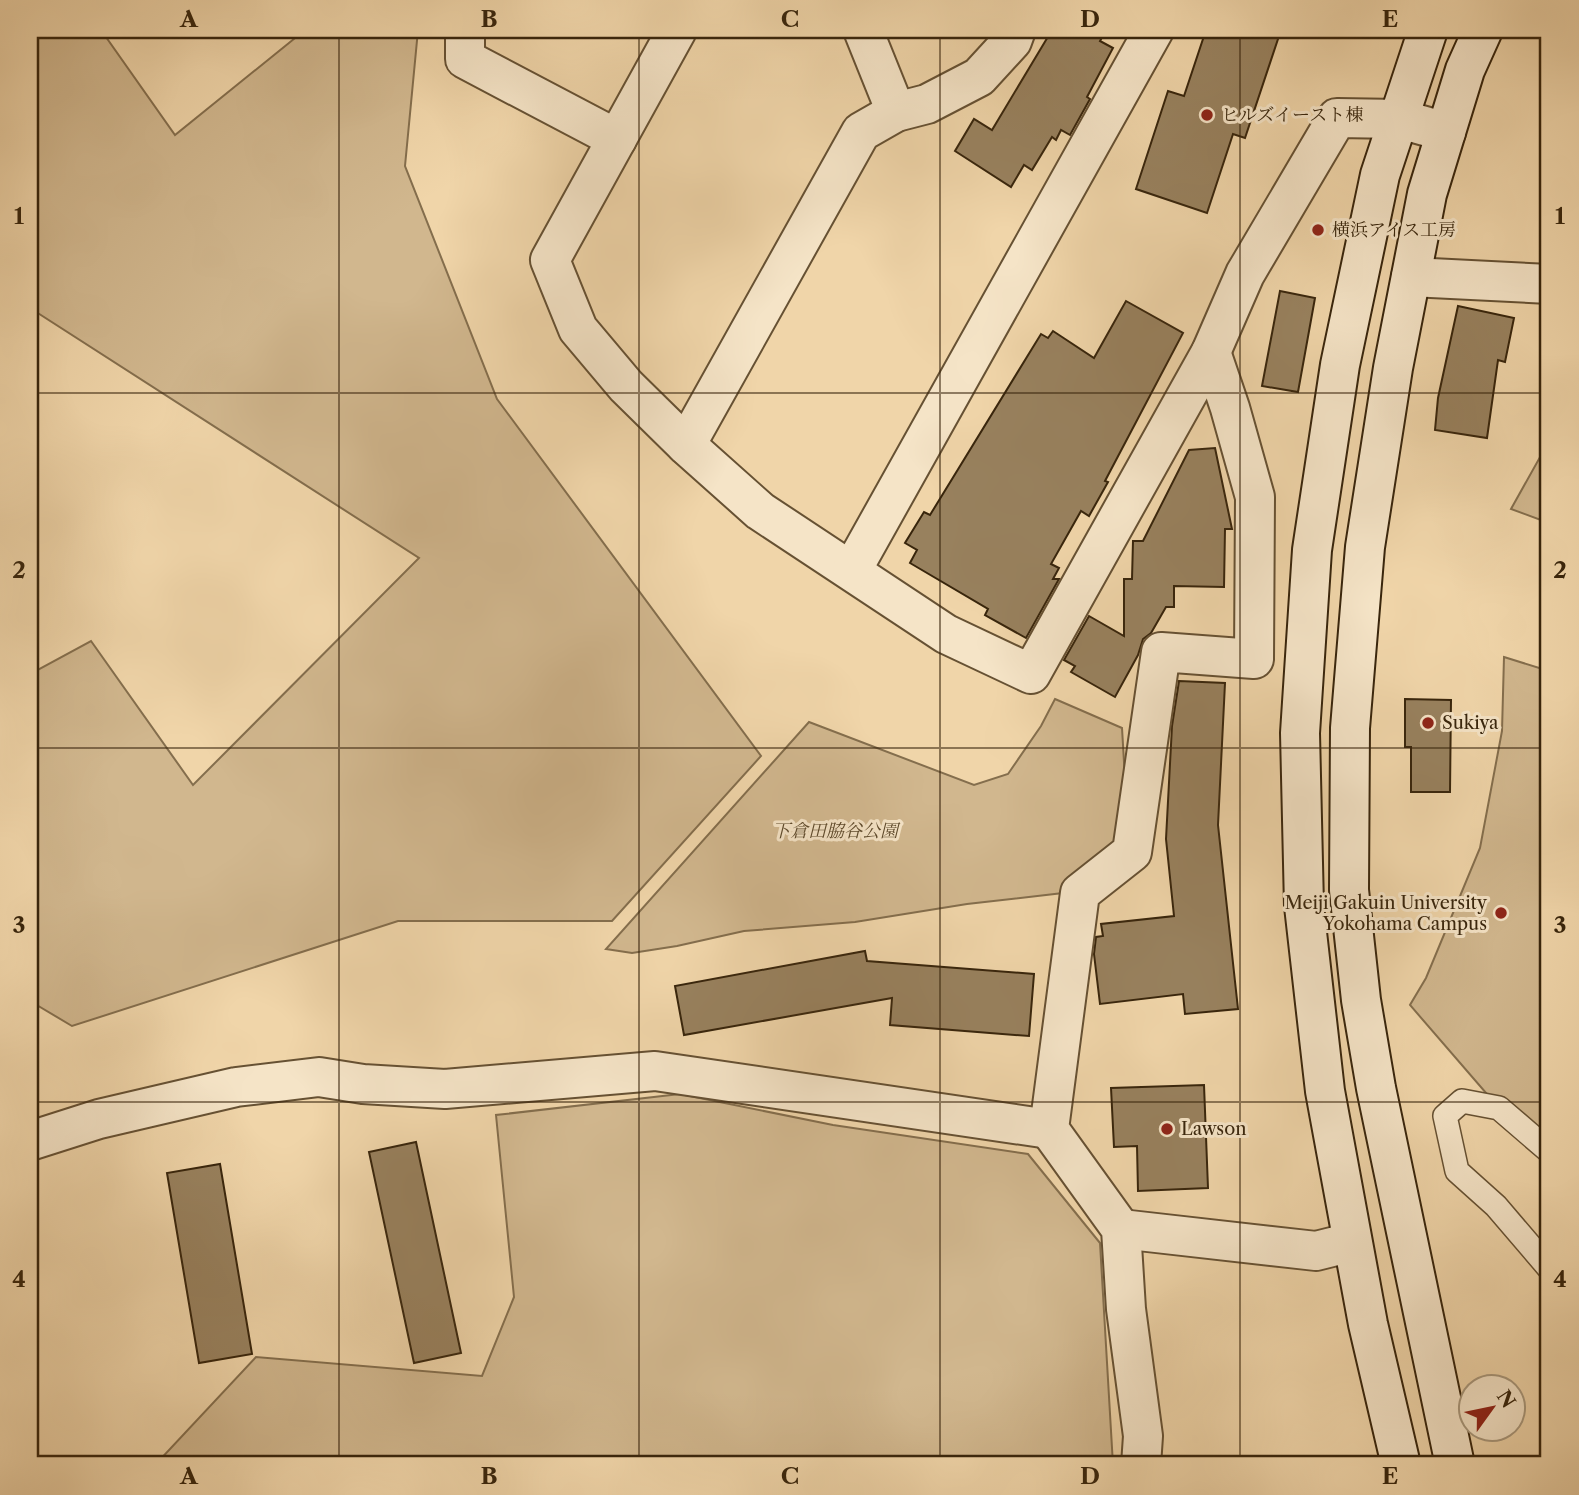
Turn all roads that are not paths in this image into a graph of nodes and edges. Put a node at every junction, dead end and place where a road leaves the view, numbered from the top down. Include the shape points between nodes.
1 (465, 30) edge
2 (677, 30) edge
3 (863, 30) edge
4 (1016, 30) edge
5 (1154, 30) edge
6 (1428, 30) edge
7 (1483, 30) edge
8 (896, 112) junction
9 (1399, 119) junction
10 (1446, 131) junction
11 (617, 139) junction
12 (1411, 276) junction
13 (1549, 284) edge
14 (1211, 352) junction
15 (686, 445) junction
16 (852, 570) junction
17 (1049, 1129) junction
18 (30, 1141) edge
19 (1549, 1151) edge
20 (1121, 1228) junction
21 (1352, 1242) junction
22 (1549, 1268) edge
23 (1141, 1465) edge
24 (1401, 1465) edge
25 (1455, 1465) edge

1 - 11 street via 465,59
2 - 11 street
3 - 8 street
4 - 8 street via 1012,41 979,77 927,104
5 - 16 street
6 - 9 street
7 - 10 street
8 - 15 street via 861,132
9 - 10 street
9 - 14 street via 1337,118 1245,274
9 - 21 street via 1380,176 1340,365 1312,550 1300,733 1304,906 1325,1091
10 - 12 street via 1427,194
11 - 15 street via 550,260 579,329 626,386
12 - 13 street
12 - 25 street via 1365,547 1350,728 1349,890 1376,1088
14 - 16 street via 1031,674 946,634
14 - 17 street via 1255,497 1254,659 1161,652 1132,852 1080,893
15 - 16 street via 760,511
17 - 18 street via 655,1071 445,1089 319,1077 236,1087 99,1119
17 - 20 street
19 - 22 lane via 1499,1108 1462,1101 1445,1116 1457,1171 1496,1206
20 - 21 street via 1316,1251
20 - 23 street via 1126,1309 1143,1436
21 - 24 street

